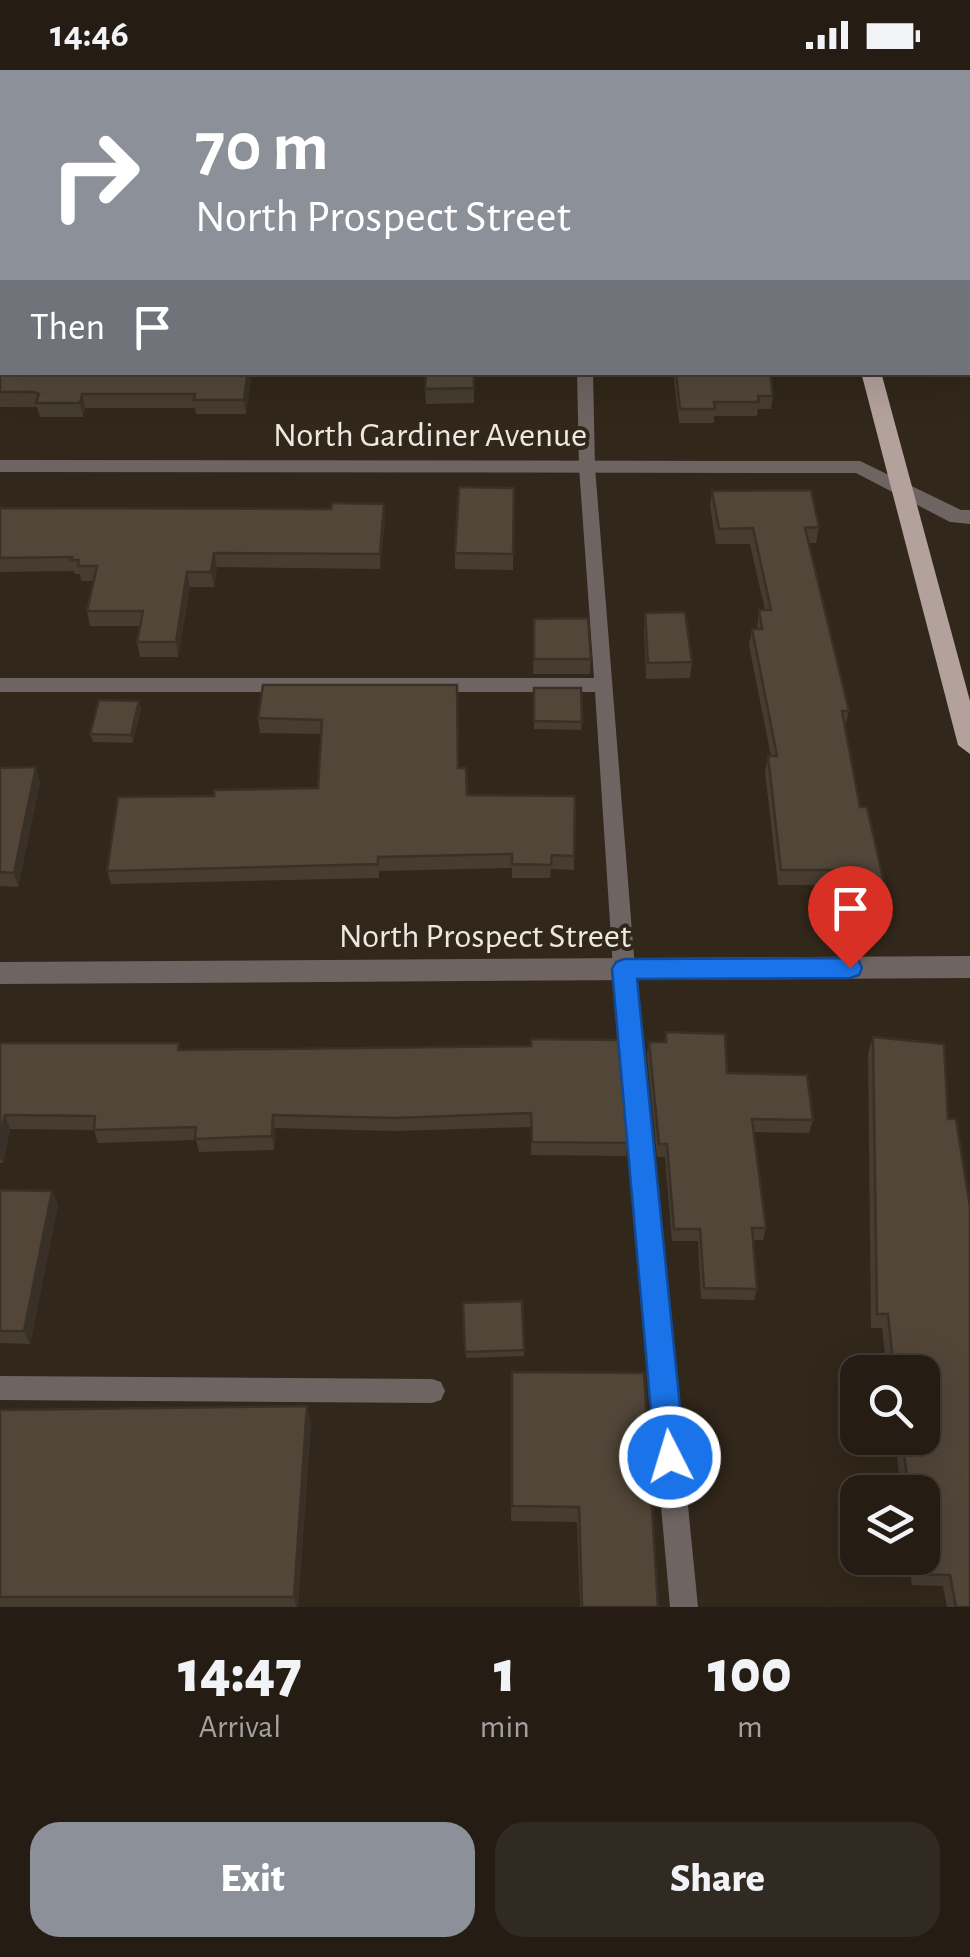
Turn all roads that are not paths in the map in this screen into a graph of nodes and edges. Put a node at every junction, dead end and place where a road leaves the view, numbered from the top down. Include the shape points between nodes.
1 (585, 375) edge
2 (873, 375) edge
3 (0, 466) edge
4 (587, 467) junction
5 (904, 491) junction
6 (970, 517) edge
7 (604, 685) junction
8 (0, 686) edge
9 (970, 745) edge
10 (970, 967) edge
11 (624, 969) junction
12 (0, 972) edge
13 (0, 1388) edge
14 (432, 1392) dead end
15 (684, 1607) edge

1 - 4 lane
2 - 5 main road
3 - 4 street, North Gardiner Avenue
4 - 5 street, North Gardiner Avenue via 860,467
4 - 7 lane
5 - 6 street
5 - 9 main road
7 - 8 lane
7 - 11 lane
10 - 11 street, North Prospect Street
11 - 12 street, North Prospect Street
11 - 15 lane
13 - 14 lane

